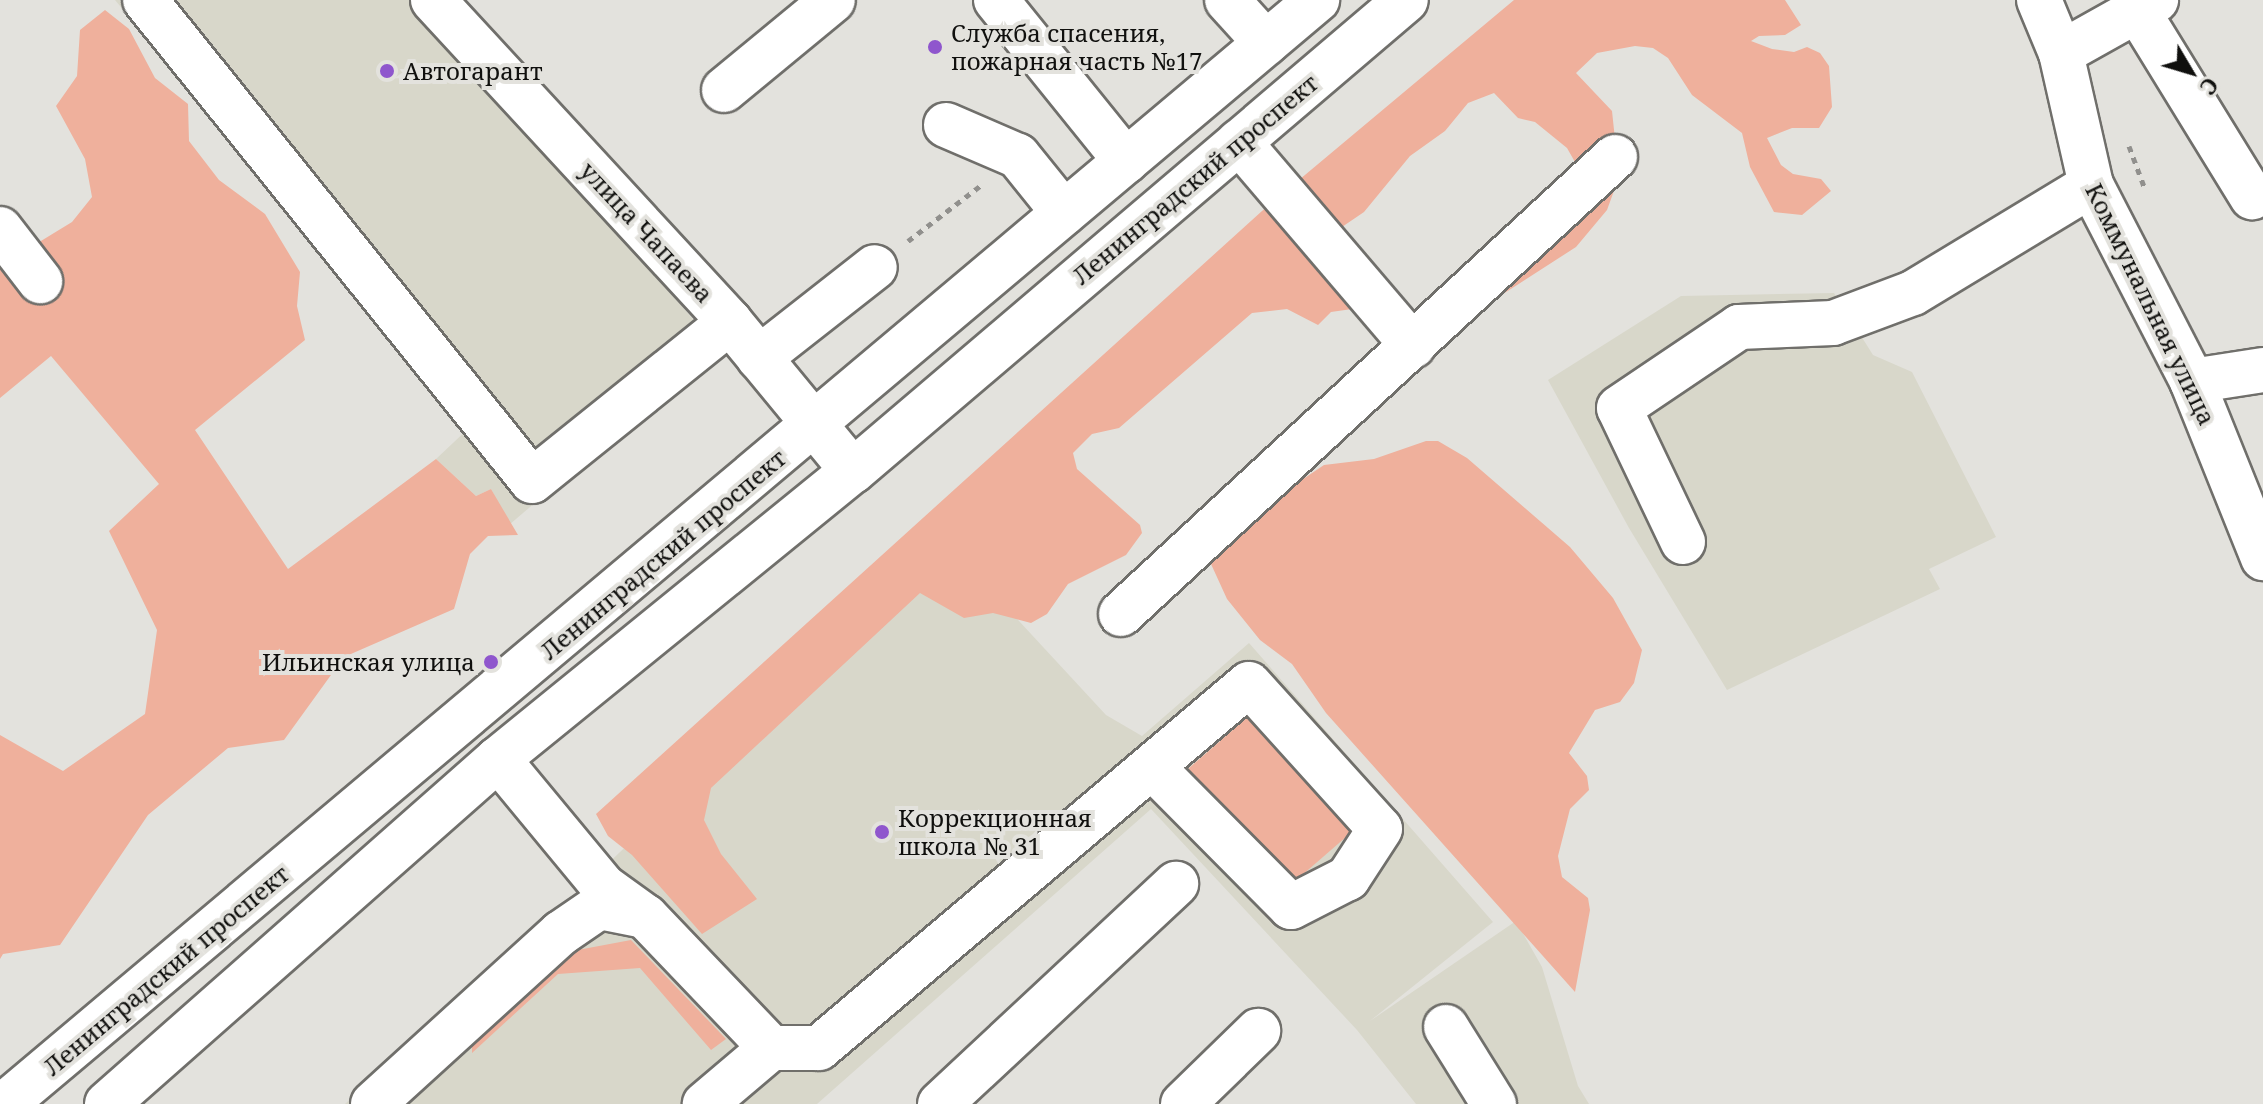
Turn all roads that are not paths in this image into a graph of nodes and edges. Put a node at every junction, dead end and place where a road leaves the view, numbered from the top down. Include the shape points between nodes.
1 (145, 0) edge
2 (433, 0) edge
3 (833, 0) edge
4 (996, 0) edge
5 (1227, 0) edge
6 (1317, 0) edge
7 (1406, 0) edge
8 (2039, 0) edge
9 (2146, 5) edge
10 (1266, 43) junction
11 (2061, 53) junction
12 (724, 90) dead end
13 (946, 125) dead end
14 (1239, 142) junction
15 (1615, 157) dead end
16 (1126, 161) junction
17 (2091, 185) junction
18 (2252, 197) dead end
19 (1064, 213) junction
20 (0, 229) edge
21 (1103, 258) junction
22 (875, 267) road end
23 (40, 281) dead end
24 (730, 322) junction
25 (1413, 346) junction
26 (759, 358) junction
27 (2263, 370) edge
28 (2192, 381) junction
29 (815, 426) junction
30 (853, 471) junction
31 (1683, 542) dead end
32 (2263, 558) edge
33 (1121, 614) dead end
34 (498, 759) junction
35 (1154, 769) junction
36 (1176, 884) dead end
37 (646, 917) junction
38 (1446, 1027) dead end
39 (1258, 1031) dead end
40 (771, 1048) junction
41 (5, 1104) edge
42 (107, 1104) edge
43 (373, 1104) edge
44 (705, 1104) edge
45 (940, 1104) edge
46 (1183, 1104) edge
47 (1494, 1104) edge

1 - 24 main road via 532,481
2 - 24 main road, улица Чапаева
3 - 12 main road
4 - 16 main road
5 - 10 main road
6 - 10 main road, Ленинградский проспект
7 - 14 main road, Ленинградский проспект
8 - 11 main road, Коммунальная улица
9 - 11 main road
9 - 18 main road
10 - 16 main road, Ленинградский проспект
11 - 17 main road, Коммунальная улица
13 - 19 main road via 1018,156
14 - 21 main road, Ленинградский проспект
14 - 25 main road
15 - 25 main road
16 - 19 main road, Ленинградский проспект
17 - 28 main road, Коммунальная улица
17 - 31 main road via 1913,293 1833,323 1739,327 1619,408
19 - 21 main road
19 - 29 main road, Ленинградский проспект
20 - 23 main road
21 - 30 main road, Ленинградский проспект
22 - 26 main road
24 - 26 main road, улица Чапаева
25 - 33 main road
26 - 29 main road, улица Чапаева
27 - 28 main road
28 - 32 main road, Коммунальная улица
29 - 30 main road, улица Чапаева
29 - 41 main road, Ленинградский проспект
30 - 34 main road, Ленинградский проспект
34 - 37 main road via 603,886
34 - 42 main road, Ленинградский проспект
35 - 35 main road via 1249,684 1380,829 1348,878 1291,907
35 - 40 main road via 819,1048
36 - 45 main road
37 - 40 main road
37 - 43 main road via 599,907 561,933
38 - 47 main road
39 - 46 main road
40 - 44 main road

